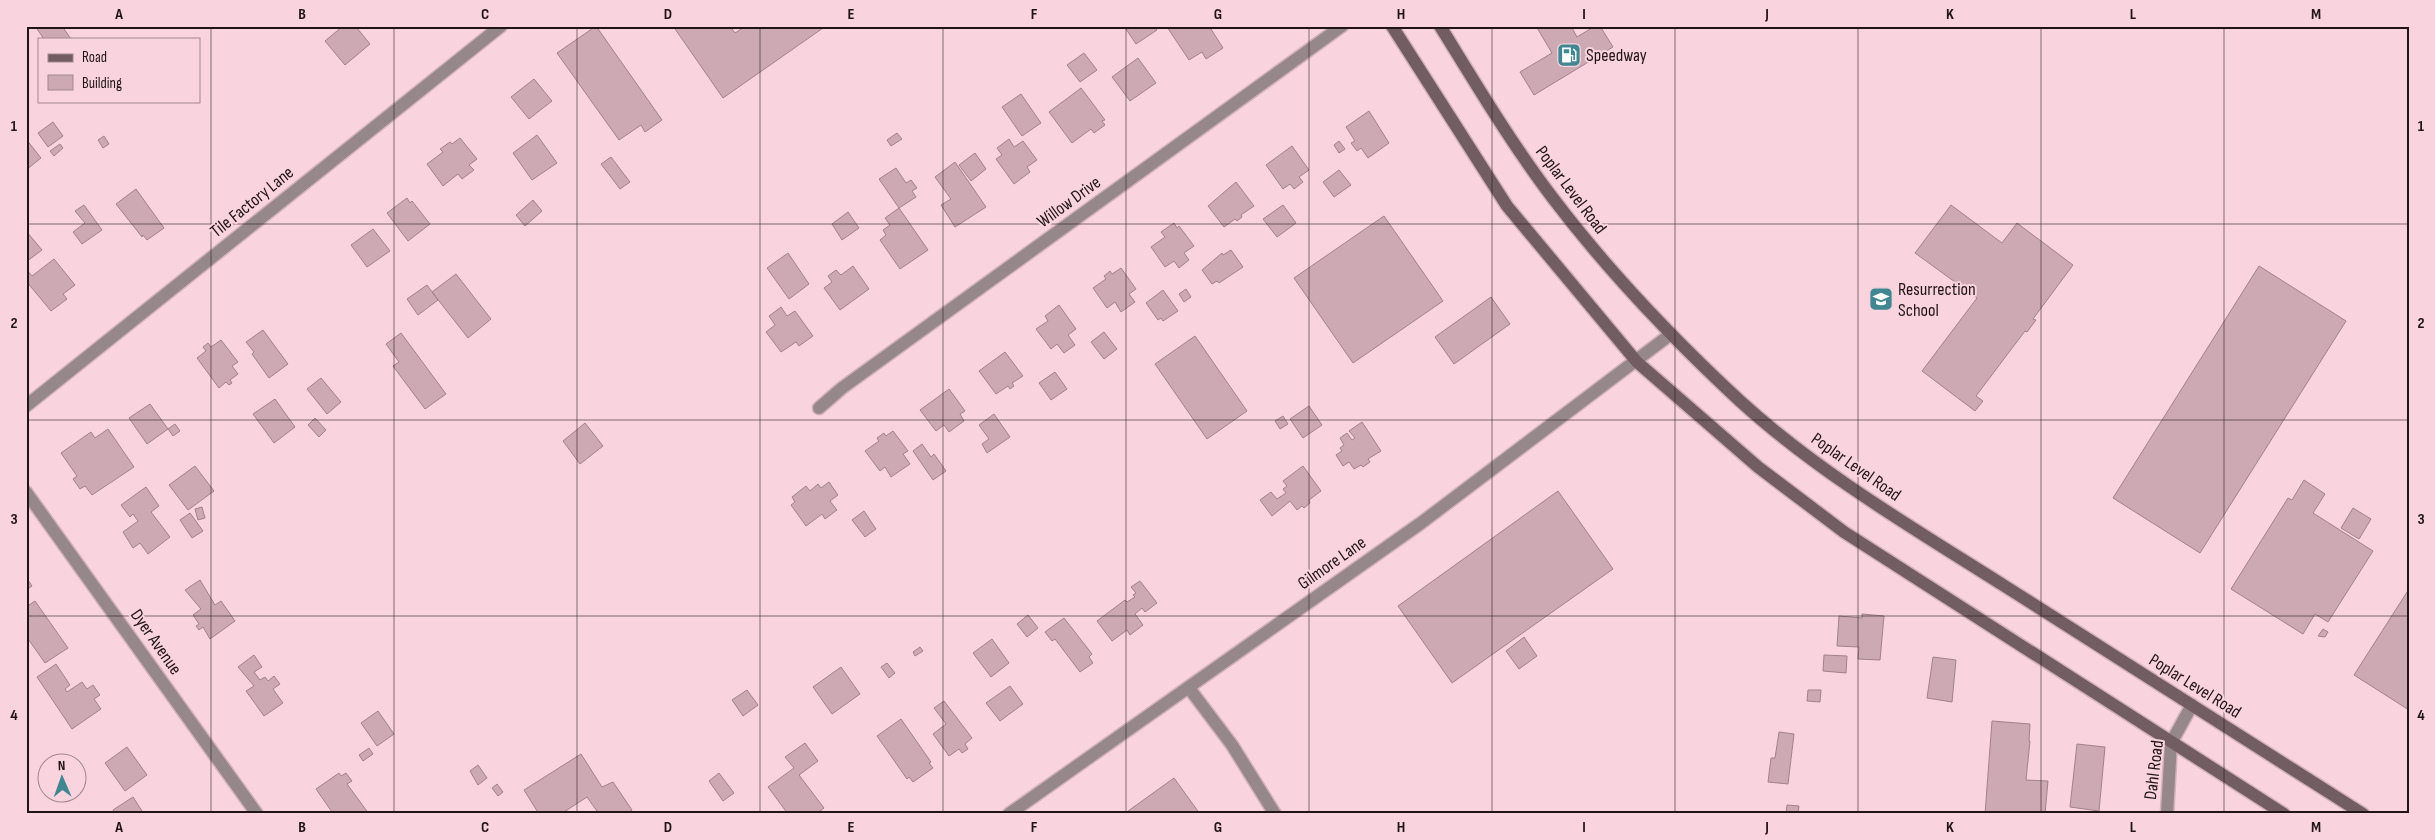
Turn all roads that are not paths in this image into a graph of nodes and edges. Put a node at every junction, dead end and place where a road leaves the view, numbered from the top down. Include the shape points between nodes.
1 (500, 26) edge
2 (1342, 26) edge
3 (1392, 26) edge
4 (1440, 26) edge
5 (1671, 334) junction
6 (1637, 362) junction
7 (26, 406) edge
8 (819, 408) dead end
9 (26, 492) edge
10 (1189, 688) junction
11 (2192, 705) junction
12 (2171, 743) junction
13 (256, 814) edge
14 (1009, 814) edge
15 (1276, 814) edge
16 (2166, 814) edge
17 (2284, 814) edge
18 (2363, 814) edge

1 - 7 street, Tile Factory Lane
2 - 8 street, Willow Drive via 842,388
3 - 6 main road via 1507,206
4 - 5 main road, Poplar Level Road via 1550,195 1606,265
5 - 6 street, Gilmore Lane
5 - 11 main road, Poplar Level Road via 1743,403 1812,458 1891,514
6 - 10 street, Gilmore Lane
6 - 12 main road via 1758,467 1844,532
9 - 13 street, Dyer Avenue
10 - 14 street, Gilmore Lane
10 - 15 street via 1232,745
11 - 12 street, Dahl Road
11 - 18 main road, Poplar Level Road
12 - 16 street, Dahl Road
12 - 17 main road

